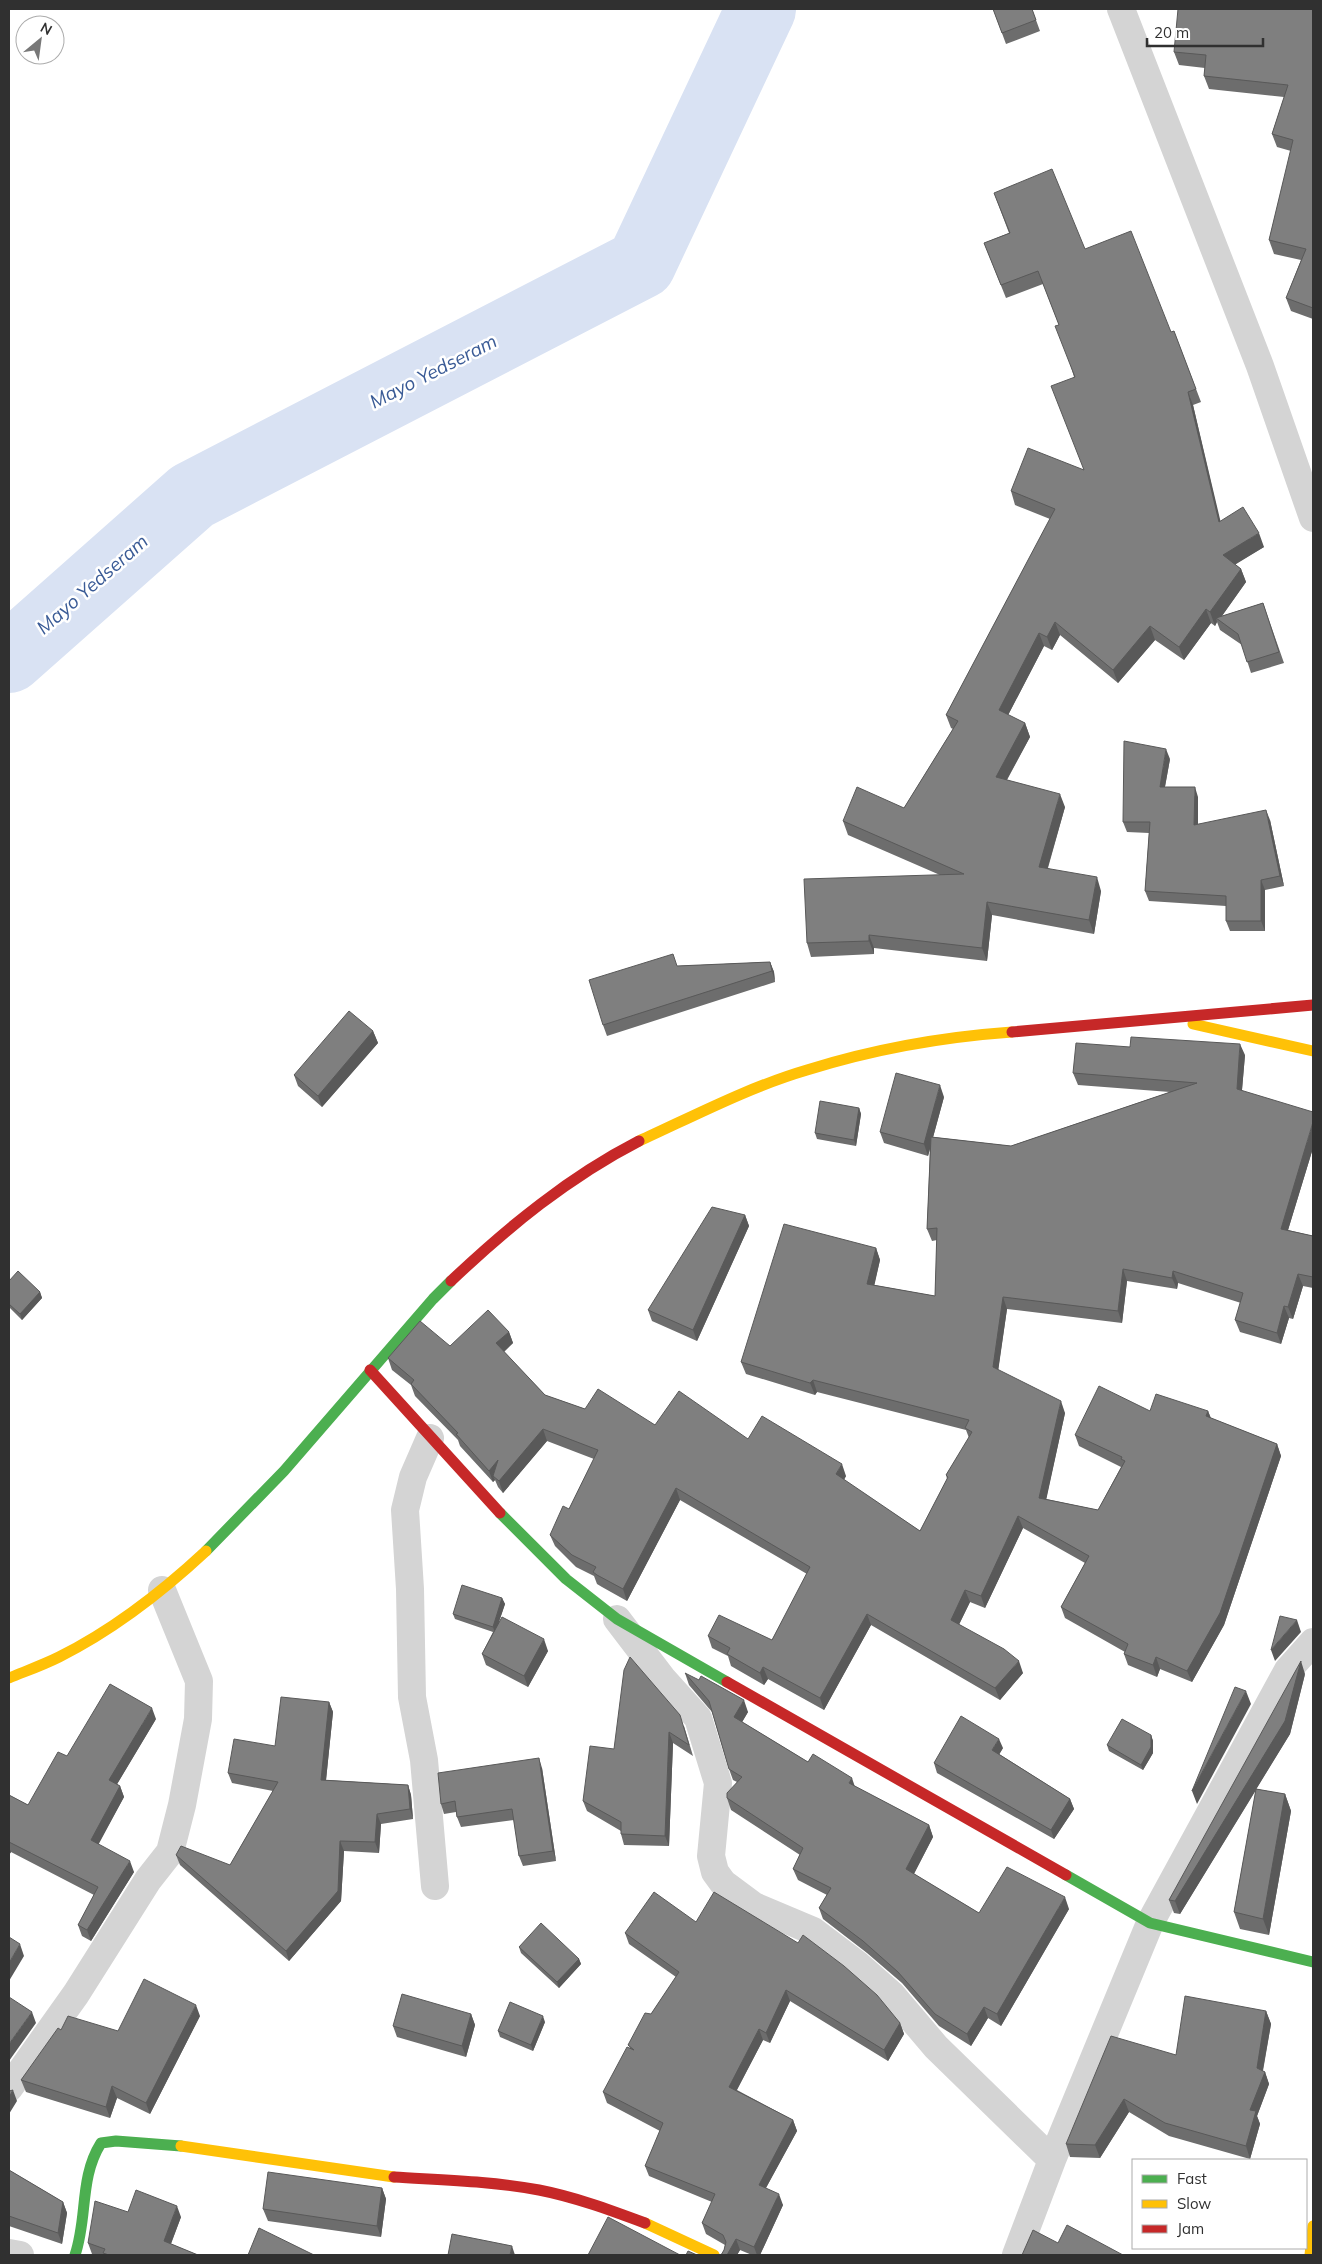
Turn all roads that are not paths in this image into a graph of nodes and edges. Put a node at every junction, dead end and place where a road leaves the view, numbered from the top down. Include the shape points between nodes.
1 (1121, 9) edge
2 (1313, 518) edge
3 (1313, 1004) edge
4 (1172, 1020) junction
5 (1313, 1051) edge
6 (370, 1370) junction
7 (430, 1438) junction
8 (162, 1590) junction
9 (617, 1619) junction
10 (1313, 1642) edge
11 (9, 1678) edge
12 (435, 1886) dead end
13 (1150, 1923) junction
14 (1313, 1962) edge
15 (9, 2088) edge
16 (1052, 2160) junction
17 (1313, 2226) edge
18 (9, 2253) edge
19 (20, 2255) edge
20 (76, 2255) edge
21 (714, 2255) edge
22 (1016, 2255) edge
23 (1310, 2255) edge

1 - 2 street via 1260,366
3 - 4 street
4 - 5 street
4 - 6 street via 957,1036 893,1047 806,1070 731,1099 637,1142 551,1195 490,1244 433,1299
6 - 7 street
6 - 8 street via 235,1523
7 - 9 street via 516,1531 566,1578
7 - 12 street via 413,1477 405,1510 412,1697 424,1760
8 - 11 street via 116,1624 59,1657
8 - 15 street via 199,1681 198,1719 170,1852
9 - 13 street
9 - 16 street via 662,1678 698,1718 718,1783 711,1856 715,1872 723,1883 754,1906 813,1931 858,1965 892,1995 936,2047
10 - 13 street via 1288,1670
13 - 14 street
13 - 16 street
16 - 22 street
17 - 23 street
18 - 19 street
20 - 21 street via 86,2171 101,2143 116,2141 158,2143 386,2177 475,2182 539,2190 608,2209

